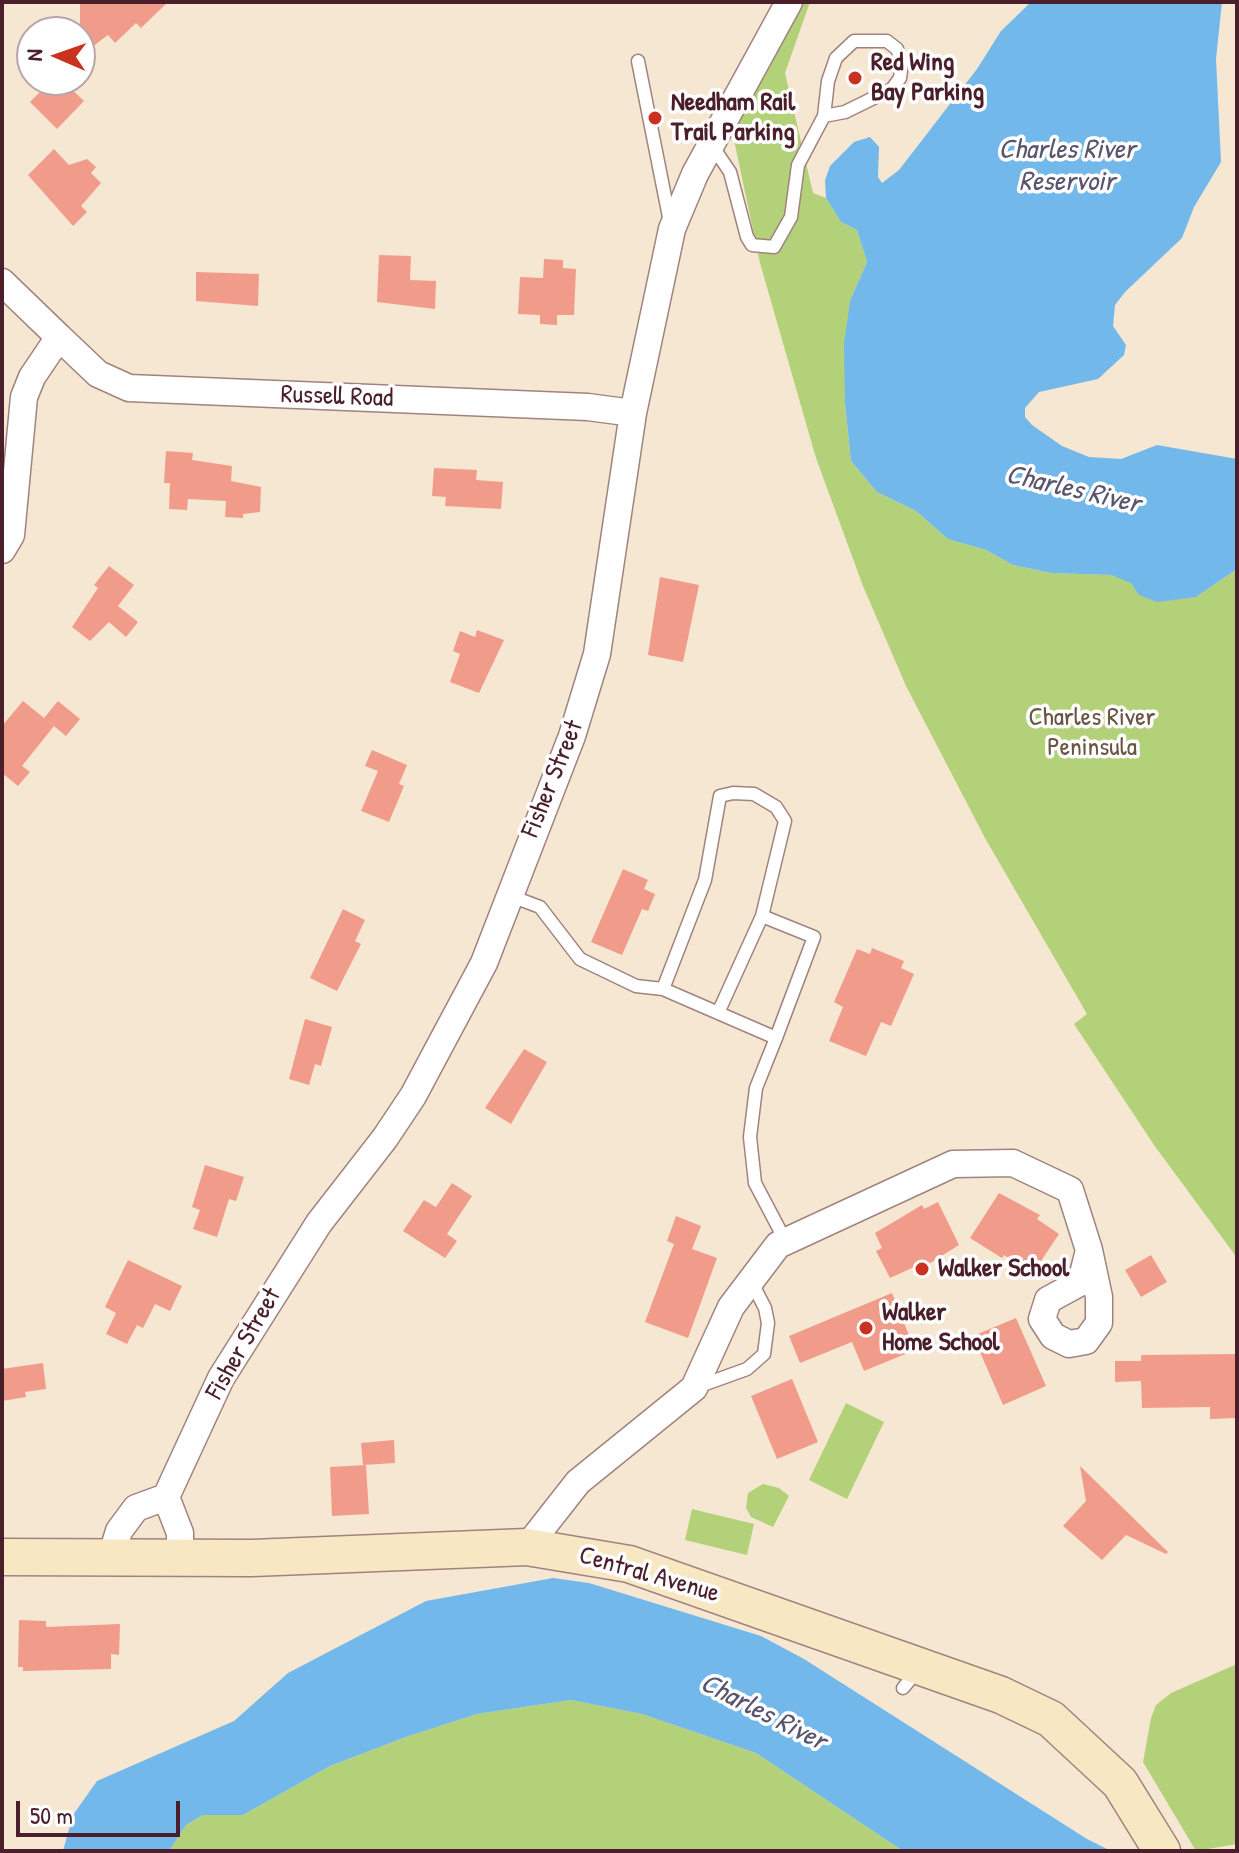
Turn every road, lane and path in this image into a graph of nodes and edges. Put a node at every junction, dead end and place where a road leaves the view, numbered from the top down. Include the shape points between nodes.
1 (789, 2) edge
2 (638, 61) dead end
3 (824, 116) junction
4 (711, 144) junction
5 (672, 229) junction
6 (2, 282) edge
7 (59, 337) junction
8 (633, 413) junction
9 (2, 550) edge
10 (508, 895) junction
11 (762, 916) junction
12 (663, 989) junction
13 (718, 1013) junction
14 (776, 1038) junction
15 (786, 1242) junction
16 (1089, 1250) dead end
17 (751, 1281) junction
18 (694, 1388) junction
19 (166, 1497) junction
20 (527, 1547) junction
21 (2, 1557) edge
22 (180, 1559) junction
23 (110, 1560) junction
24 (1162, 1851) edge

1 - 4 street, Fisher Street
2 - 5 lane
3 - 3 lane via 836,58 854,41 887,41 897,49 902,63 892,89 845,112
3 - 4 lane via 798,165 791,217 774,247 752,245 747,237 730,172
4 - 5 street, Fisher Street
5 - 8 street, Fisher Street
6 - 7 street, Russell Road
7 - 8 street, Russell Road via 98,374 129,388
7 - 9 street via 24,397 11,535
8 - 10 street, Fisher Street via 593,669
10 - 12 lane via 540,907 580,959 636,986
10 - 19 street, Fisher Street via 474,987 440,1050 385,1138 279,1283 221,1378
11 - 12 lane via 785,821 776,807 754,794 720,796 705,880
11 - 13 lane
11 - 14 lane via 814,937
12 - 13 lane
13 - 14 lane
14 - 15 lane via 756,1088 750,1137 755,1183
15 - 16 street via 953,1164 1013,1163 1070,1190
15 - 17 street
17 - 18 street via 731,1307
17 - 18 lane via 768,1323 764,1354 747,1369
18 - 20 street via 578,1482
19 - 22 street via 180,1533
19 - 23 street via 136,1508 119,1531
20 - 22 main road, Central Avenue
20 - 24 main road, Central Avenue via 629,1564 912,1677 1001,1695 1051,1719 1120,1783
21 - 23 main road, Central Avenue
22 - 23 main road, Central Avenue

